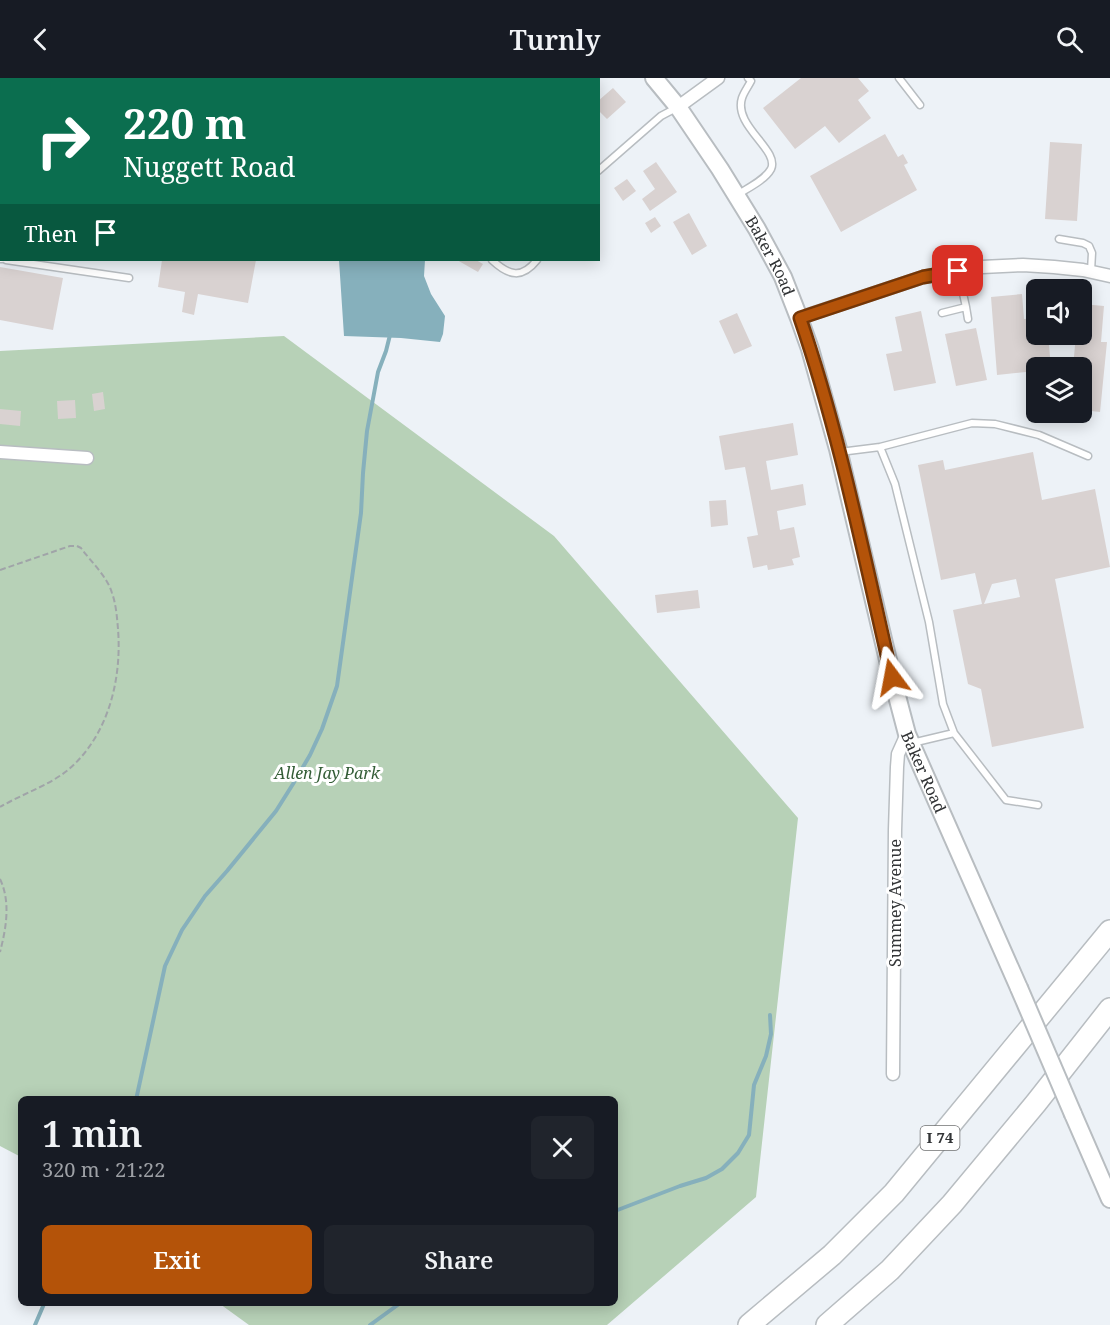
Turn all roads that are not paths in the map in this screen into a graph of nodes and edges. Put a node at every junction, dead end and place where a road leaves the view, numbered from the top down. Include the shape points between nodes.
1 (654, 78) edge
2 (718, 78) edge
3 (748, 78) edge
4 (898, 78) edge
5 (920, 105) dead end
6 (678, 107) junction
7 (600, 169) edge
8 (736, 195) junction
9 (1059, 239) dead end
10 (13, 261) edge
11 (493, 261) edge
12 (536, 261) edge
13 (958, 271) junction
14 (1091, 272) junction
15 (1110, 276) edge
16 (129, 278) dead end
17 (966, 308) junction
18 (942, 313) dead end
19 (800, 318) junction
20 (968, 320) dead end
21 (880, 447) junction
22 (0, 452) edge
23 (839, 452) junction
24 (1088, 456) dead end
25 (87, 458) dead end
26 (954, 733) junction
27 (910, 739) junction
28 (1038, 805) dead end
29 (1110, 931) edge
30 (1110, 1009) edge
31 (893, 1074) dead end
32 (1110, 1199) edge
33 (749, 1325) edge
34 (827, 1325) edge

1 - 6 street, Baker Road
2 - 6 street
3 - 8 lane via 751,81 741,99 742,118 772,162 764,177
4 - 5 lane
6 - 7 lane via 661,116
6 - 8 street, Baker Road
8 - 19 street, Baker Road via 783,277
9 - 14 lane via 1089,246
10 - 16 lane
11 - 12 lane via 512,273 522,273
13 - 14 street via 1023,266
13 - 17 lane
13 - 19 street via 923,277
14 - 15 street
17 - 18 lane
17 - 20 lane
19 - 23 street, Baker Road
21 - 23 lane
21 - 24 lane via 972,423 995,424 1039,435
21 - 26 lane via 895,484 929,622 943,704
22 - 25 street
23 - 27 street, Baker Road
26 - 27 lane
26 - 28 lane via 1006,800
27 - 31 street, Summey Avenue via 898,754
27 - 32 street, Baker Road, bridge
29 - 33 highway, I 74 via 894,1193 832,1255
30 - 34 highway via 952,1204 890,1270

